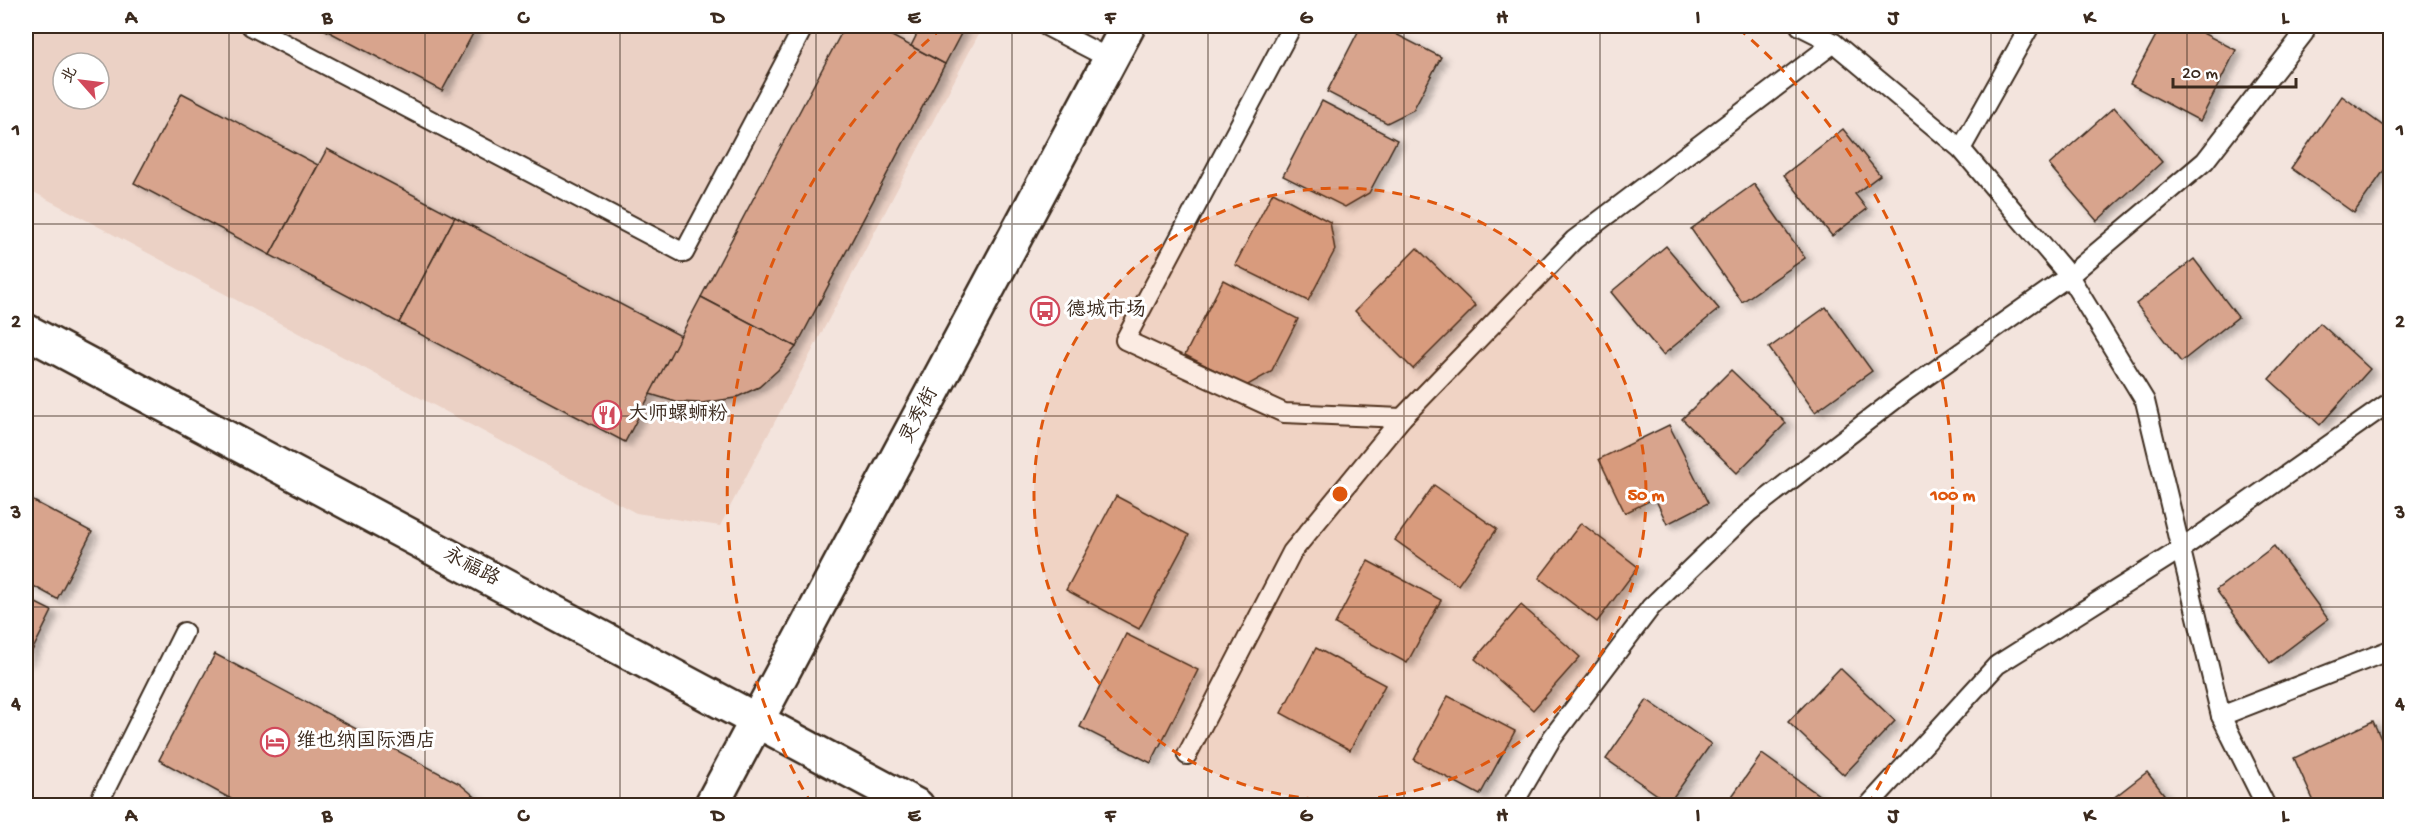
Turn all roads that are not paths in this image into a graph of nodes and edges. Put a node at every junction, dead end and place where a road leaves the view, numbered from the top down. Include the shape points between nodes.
1 (250, 26) edge
2 (804, 26) edge
3 (1046, 26) edge
4 (1128, 26) edge
5 (1292, 26) edge
6 (1800, 26) edge
7 (2030, 26) edge
8 (2304, 33) dead end
9 (1834, 43) junction
10 (1110, 59) junction
11 (1961, 149) junction
12 (2070, 276) junction
13 (26, 331) edge
14 (2391, 402) edge
15 (1402, 418) junction
16 (2181, 549) junction
17 (184, 632) dead end
18 (2391, 650) edge
19 (2221, 716) junction
20 (756, 720) junction
21 (1187, 754) dead end
22 (98, 806) edge
23 (711, 806) edge
24 (917, 806) edge
25 (1512, 806) edge
26 (1868, 806) edge
27 (2266, 806) edge

1 - 2 lane via 684,253
3 - 10 lane
4 - 10 street, 灵秀街
5 - 15 lane via 1125,340 1284,413
6 - 9 lane
7 - 11 lane
8 - 12 lane via 2205,161
9 - 11 lane
9 - 15 lane via 1574,240
10 - 20 street, 灵秀街
11 - 12 lane
12 - 16 lane via 2145,401
12 - 25 lane via 1905,391 1748,513 1651,607 1551,738
13 - 20 street, 永福路
14 - 16 lane
15 - 21 lane via 1292,552
16 - 19 lane
16 - 26 lane via 1997,665
17 - 22 lane
18 - 19 lane
19 - 27 lane
20 - 23 street, 灵秀街
20 - 24 street, 永福路

